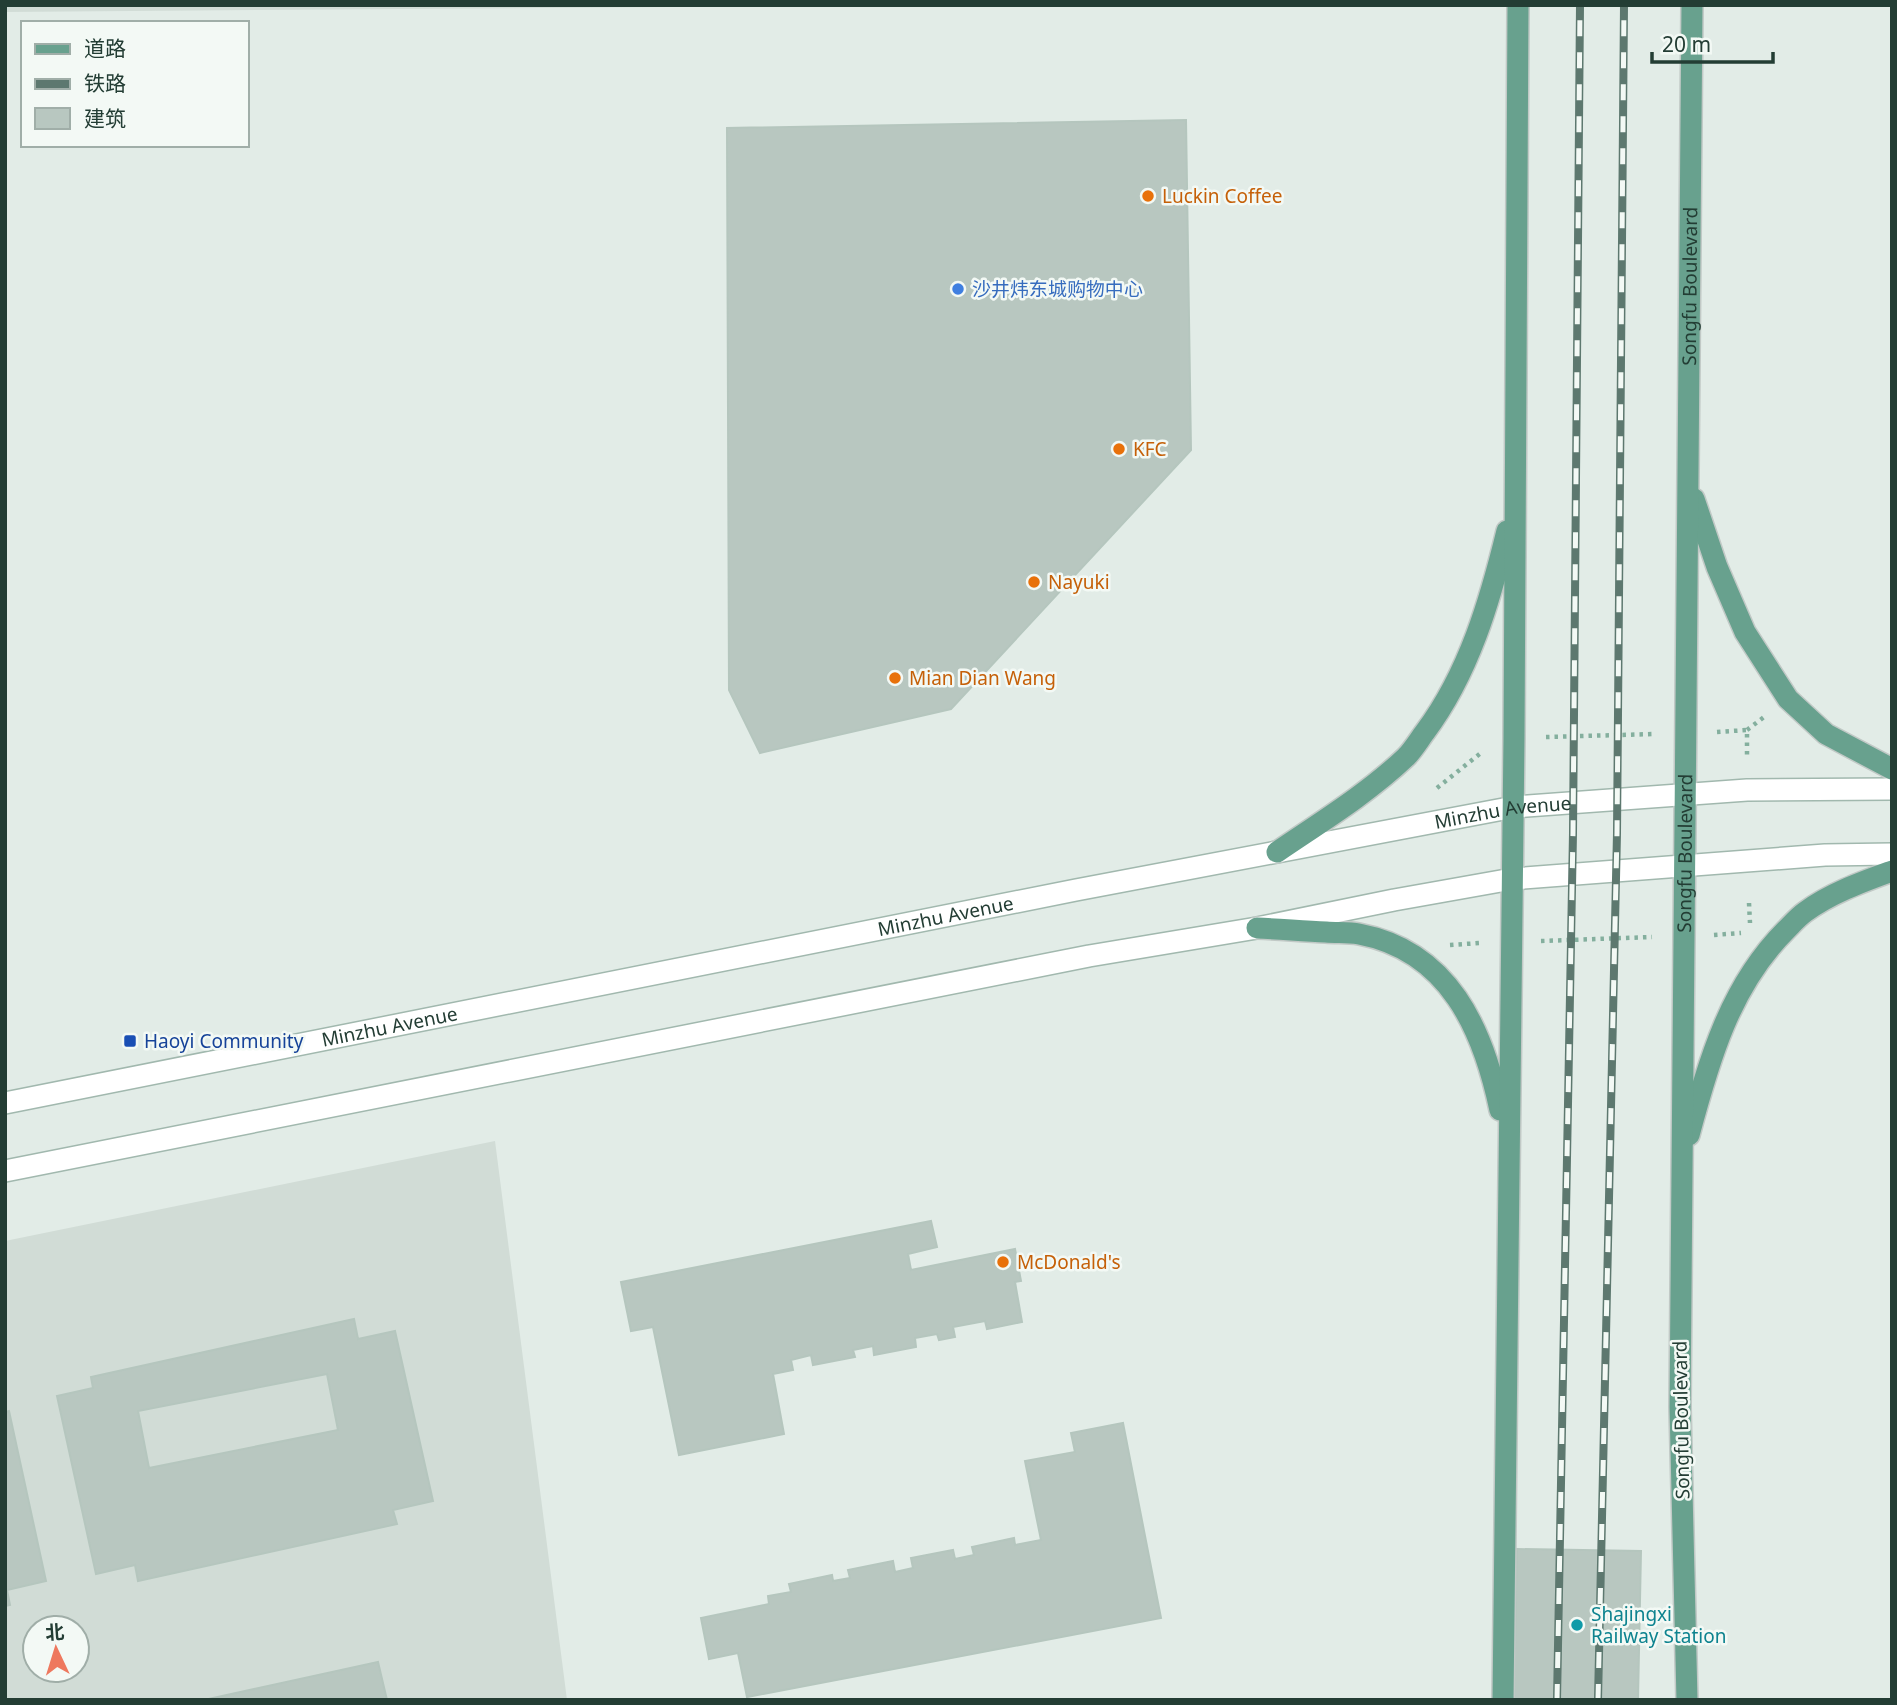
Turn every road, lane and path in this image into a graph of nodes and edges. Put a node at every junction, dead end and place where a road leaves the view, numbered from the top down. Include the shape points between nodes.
1 (1518, 5) edge
2 (1692, 5) edge
3 (1689, 483) junction
4 (1516, 495) junction
5 (1768, 715) dead end
6 (1747, 730) junction
7 (1686, 733) junction
8 (1542, 737) dead end
9 (1491, 745) dead end
10 (1747, 760) dead end
11 (1892, 769) edge
12 (1892, 789) edge
13 (1686, 793) junction
14 (1435, 798) dead end
15 (1514, 807) junction
16 (1277, 852) junction
17 (1892, 854) edge
18 (1685, 867) junction
19 (1892, 872) edge
20 (1512, 879) junction
21 (1749, 903) dead end
22 (1256, 928) junction
23 (1714, 934) dead end
24 (1652, 937) dead end
25 (1541, 941) dead end
26 (1487, 943) dead end
27 (1441, 945) dead end
28 (5, 1103) edge
29 (1509, 1149) junction
30 (1681, 1164) junction
31 (5, 1171) edge
32 (1503, 1700) edge
33 (1688, 1700) edge

1 - 4 main road
2 - 3 main road, Songfu Boulevard
3 - 7 main road, Songfu Boulevard
3 - 11 main road via 1745,632 1788,699 1826,734
4 - 15 main road
4 - 16 main road via 1492,591 1443,707 1407,756 1350,803
5 - 6 path
6 - 7 path
6 - 10 path
7 - 8 path
7 - 13 main road, Songfu Boulevard
9 - 14 path via 1434,791
12 - 13 main road, Minzhu Avenue
13 - 15 main road, Minzhu Avenue
13 - 18 main road, Songfu Boulevard
15 - 16 main road, Minzhu Avenue
15 - 20 main road
16 - 28 main road, Minzhu Avenue
17 - 18 main road
18 - 20 main road
18 - 30 main road, Songfu Boulevard
19 - 30 main road via 1852,885 1805,912 1766,951 1735,999 1709,1060
20 - 22 main road
20 - 29 main road
21 - 23 path via 1750,933
22 - 29 main road via 1358,934 1428,964 1466,1009 1492,1069
22 - 31 main road via 1076,959
24 - 25 path
26 - 27 path
29 - 32 main road
30 - 33 main road, Songfu Boulevard via 1679,1408

